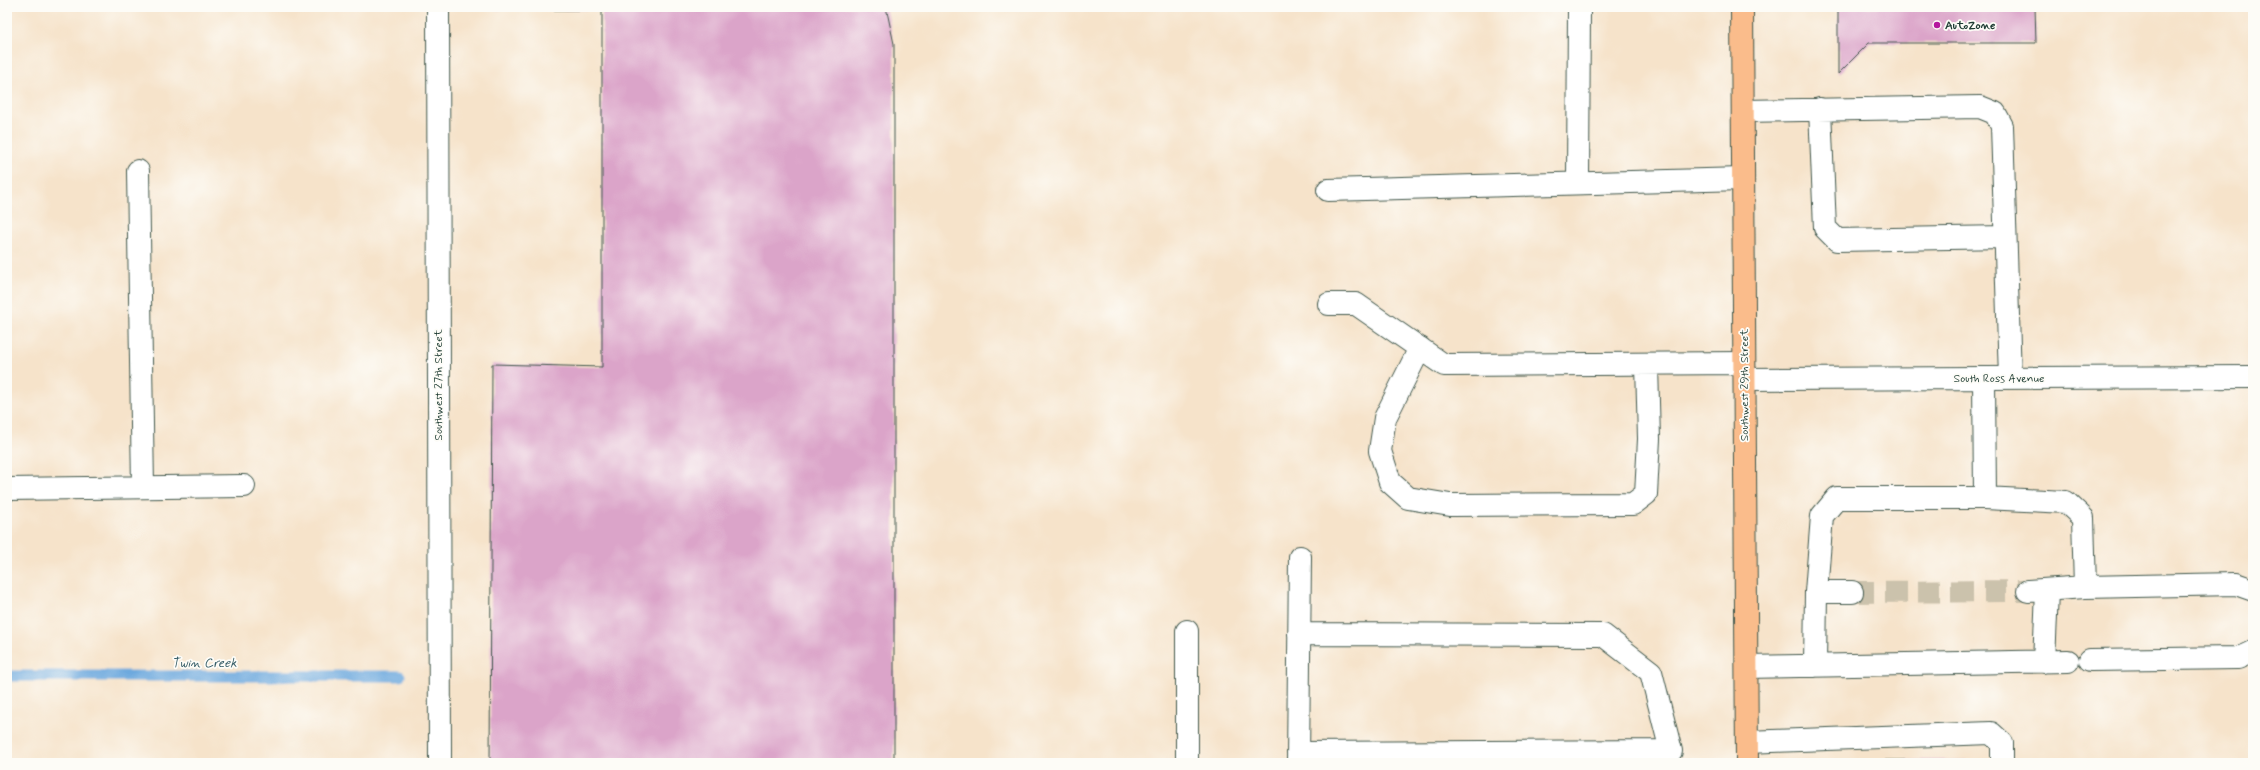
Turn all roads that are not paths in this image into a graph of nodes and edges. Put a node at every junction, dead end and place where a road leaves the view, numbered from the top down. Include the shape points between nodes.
1 (438, 7) edge
2 (1579, 7) edge
3 (1742, 7) edge
4 (1820, 109) junction
5 (1743, 111) junction
6 (138, 171) dead end
7 (1744, 179) junction
8 (1578, 183) junction
9 (1328, 190) dead end
10 (2005, 237) junction
11 (1329, 304) dead end
12 (1420, 348) junction
13 (1647, 365) junction
14 (1744, 371) junction
15 (2253, 377) edge
16 (1984, 378) junction
17 (2010, 378) junction
18 (244, 486) dead end
19 (143, 487) junction
20 (7, 489) edge
21 (1985, 498) junction
22 (1300, 557) dead end
23 (2085, 587) junction
24 (2253, 590) edge
25 (1816, 592) junction
26 (1852, 592) tunnel mouth
27 (1187, 631) dead end
28 (1299, 634) junction
29 (2253, 651) edge
30 (2090, 660) dead end
31 (2068, 661) dead end
32 (2044, 662) junction
33 (1815, 666) junction
34 (1747, 667) junction
35 (1747, 753) edge
36 (2002, 753) edge
37 (1671, 757) edge
38 (1298, 758) edge
39 (1393, 758) edge
40 (440, 763) edge
41 (1187, 763) edge

1 - 40 street, Southwest 27th Street
2 - 8 street
3 - 5 main road, Southwest 29th Street
4 - 5 street
4 - 10 street via 1980,107 1995,113 2002,126
4 - 10 street via 1825,228 1830,236 1837,240
5 - 7 main road, Southwest 29th Street
6 - 19 street
7 - 8 street
7 - 14 main road, Southwest 29th Street
8 - 9 street
10 - 17 street
11 - 12 street, South Ross Avenue via 1356,304
12 - 13 street, South Ross Avenue via 1444,365
12 - 13 street via 1385,418 1380,451 1390,482 1408,498 1450,505 1633,504 1646,494 1649,440
13 - 14 street, South Ross Avenue
14 - 16 street, South Ross Avenue
14 - 34 main road, Southwest 29th Street
15 - 17 street, South Ross Avenue
16 - 17 street, South Ross Avenue
16 - 21 street
18 - 19 street
19 - 20 street
21 - 23 street via 2066,502 2083,518
21 - 25 street via 1837,498 1822,516
22 - 28 street
23 - 24 street via 2236,584
23 - 32 street via 2037,591
25 - 26 street
25 - 33 street
27 - 41 street
28 - 37 street via 1602,635 1651,672
28 - 38 street
29 - 30 street via 2238,658
31 - 32 street
32 - 33 street
33 - 34 street
34 - 35 main road, Southwest 29th Street
35 - 36 street via 1869,738 1991,733
37 - 39 street
38 - 39 street

